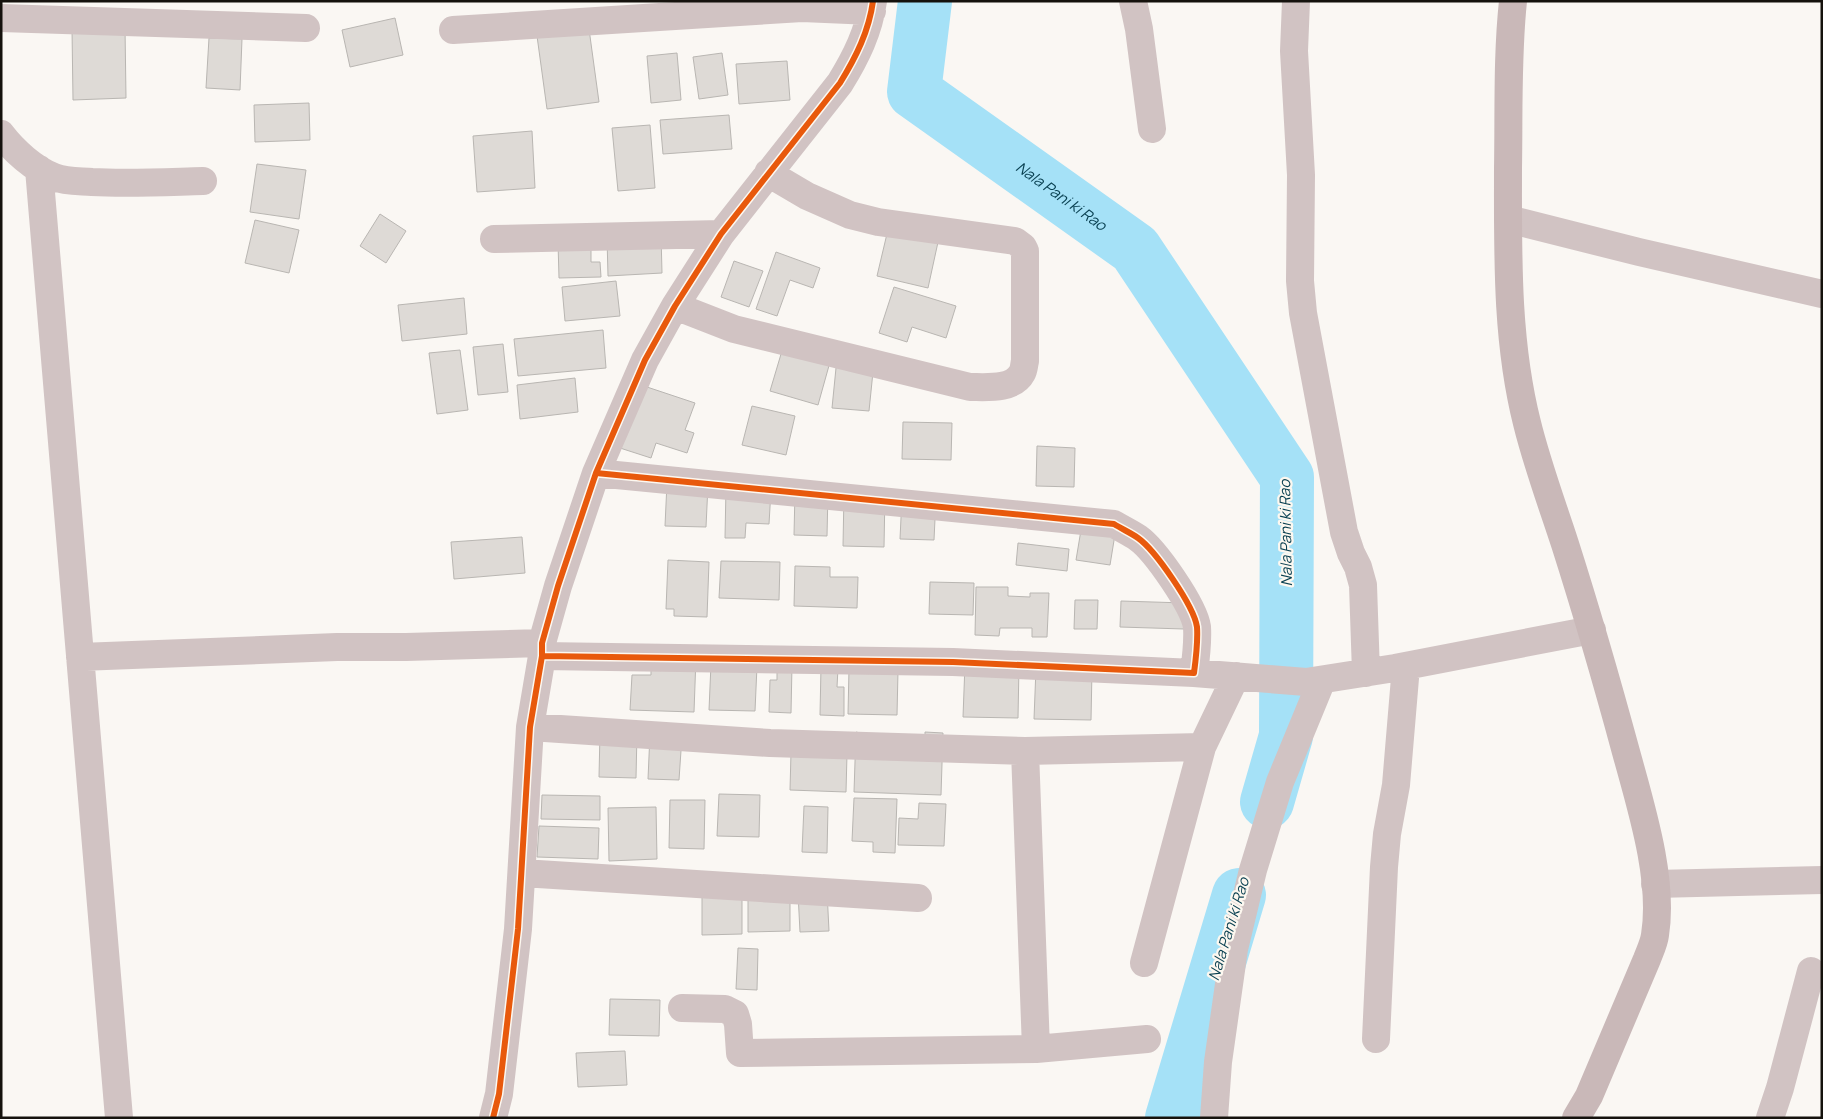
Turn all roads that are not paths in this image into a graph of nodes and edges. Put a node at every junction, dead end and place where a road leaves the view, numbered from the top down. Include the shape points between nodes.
1 (1132, 1) edge
2 (1296, 1) edge
3 (1513, 1) edge
4 (872, 6) edge
5 (1, 18) edge
6 (306, 28) dead end
7 (453, 30) dead end
8 (1152, 128) dead end
9 (1, 134) edge
10 (39, 169) junction
11 (768, 173) junction
12 (203, 181) dead end
13 (1508, 219) junction
14 (721, 234) junction
15 (494, 239) dead end
16 (1822, 294) edge
17 (675, 306) junction
18 (596, 473) junction
19 (1592, 630) junction
20 (542, 650) junction
21 (80, 657) junction
22 (1406, 666) junction
23 (1194, 673) junction
24 (1366, 673) junction
25 (1240, 676) junction
26 (1314, 681) junction
27 (530, 727) junction
28 (1202, 747) junction
29 (1025, 751) junction
30 (522, 872) junction
31 (1822, 880) edge
32 (1655, 884) junction
33 (918, 898) dead end
34 (1144, 963) dead end
35 (1811, 971) dead end
36 (682, 1008) dead end
37 (1147, 1039) dead end
38 (1376, 1039) dead end
39 (1036, 1049) junction
40 (119, 1118) edge
41 (493, 1118) edge
42 (1214, 1118) edge
43 (1576, 1118) edge
44 (1770, 1118) edge

1 - 8 street via 1139,29
2 - 24 street via 1294,52 1301,175 1300,281 1303,313 1344,532 1363,584
3 - 13 street via 1509,39
4 - 7 street
4 - 11 street via 855,58 840,83
5 - 6 street
9 - 10 street
10 - 12 street via 55,178 72,181
10 - 21 street
11 - 14 street
11 - 17 street via 806,196 850,215 1019,243 1025,251 1025,361 1022,373 1017,379 995,387 970,387 734,329
13 - 16 street
13 - 19 street via 1510,306 1517,372 1527,422
14 - 15 street
14 - 17 street
17 - 18 street via 645,360
18 - 20 street via 558,586
18 - 23 street via 1114,524 1138,538 1184,596 1196,625
19 - 22 street
19 - 32 street via 1647,832
20 - 21 street via 337,647
20 - 23 street
20 - 27 street
21 - 40 street
22 - 24 street
22 - 38 street via 1396,785 1384,859
23 - 25 street
24 - 26 street
25 - 26 street
25 - 28 street
26 - 42 street via 1253,870 1234,949 1218,1062
27 - 29 street via 770,743
27 - 30 street
28 - 29 street
28 - 34 street
29 - 39 street
30 - 33 street
30 - 41 street via 500,1085
31 - 32 street
32 - 43 street via 1655,937 1648,959 1589,1096
35 - 44 street
36 - 39 street via 725,1009 735,1014 740,1053
37 - 39 street

